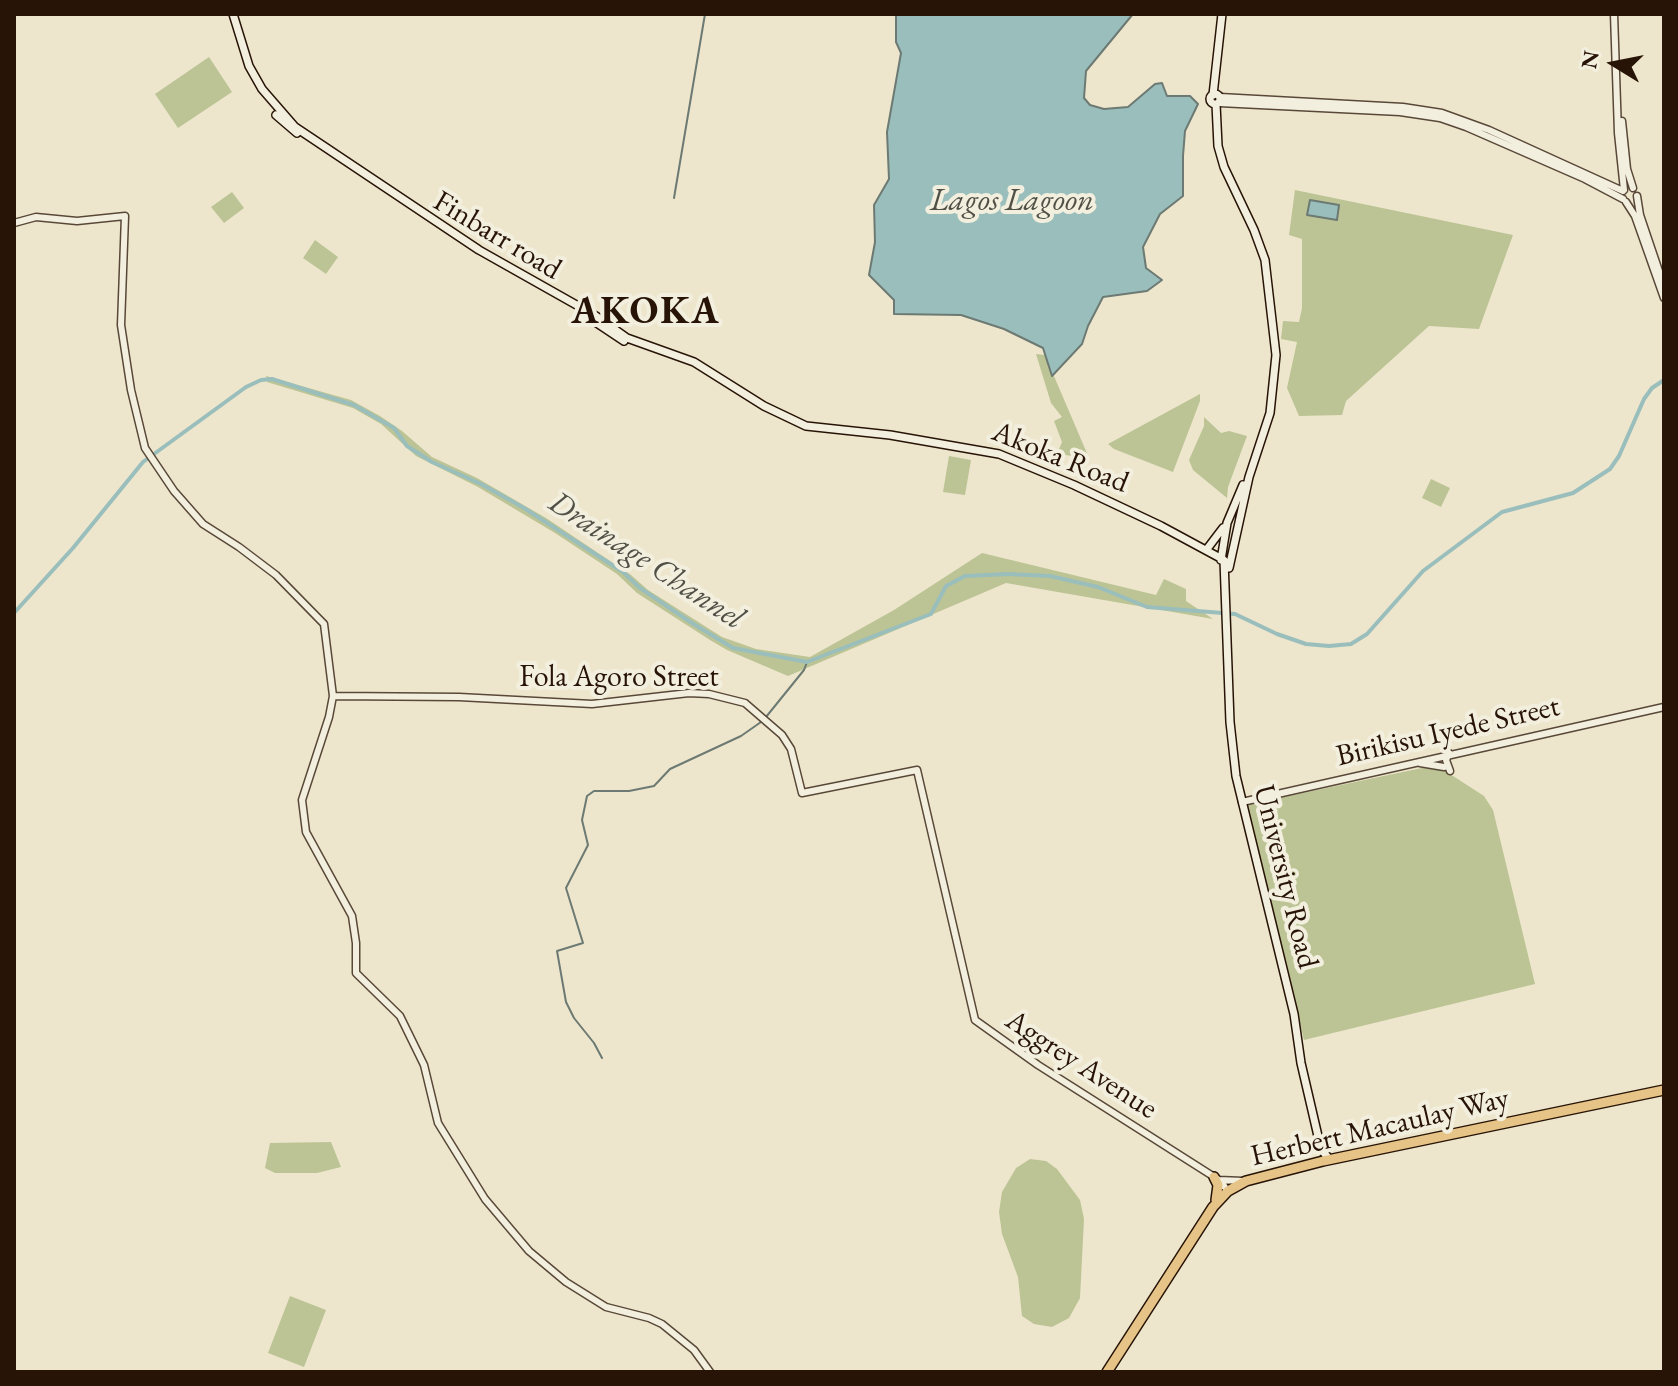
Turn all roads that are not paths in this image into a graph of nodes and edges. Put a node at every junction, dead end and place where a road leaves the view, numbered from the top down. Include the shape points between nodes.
1 (231, 14) edge
2 (1224, 14) edge
3 (1615, 14) edge
4 (1216, 99) junction
5 (1633, 188) junction
6 (1624, 195) junction
7 (1637, 196) junction
8 (14, 223) edge
9 (1664, 286) edge
10 (1664, 298) edge
11 (815, 431) joint
12 (998, 456) junction
13 (1231, 513) junction
14 (1240, 518) junction
15 (1227, 523) junction
16 (1233, 543) junction
17 (1207, 549) junction
18 (1217, 558) junction
19 (1226, 590) junction
20 (1225, 612) junction
21 (333, 696) junction
22 (1664, 707) edge
23 (1449, 753) junction
24 (1416, 762) junction
25 (917, 770) joint
26 (1242, 802) junction
27 (1664, 1092) edge
28 (1321, 1149) junction
29 (1330, 1160) junction
30 (1317, 1162) junction
31 (1216, 1178) junction
32 (1246, 1181) junction
33 (1228, 1191) junction
34 (1216, 1203) junction
35 (710, 1372) edge
36 (1109, 1372) edge

1 - 11 main road, Finbarr road via 262,89 295,127 477,252 627,338 694,362
2 - 4 main road
3 - 5 street via 1624,152
3 - 6 street
4 - 6 street via 1440,118
4 - 13 main road via 1213,139 1219,167 1262,267 1272,347 1267,411
4 - 14 main road via 1216,127 1228,180 1265,260 1276,355 1270,413
5 - 6 street
5 - 7 street
6 - 7 street via 1633,202
6 - 10 street
7 - 9 street
8 - 21 street via 36,217 77,221 125,216 121,325 145,448 203,524 276,575 324,624
11 - 12 main road, Akoka Road via 890,435
12 - 17 main road, Akoka Road via 1074,485
12 - 18 main road
13 - 14 main road via 1234,520
13 - 15 main road
14 - 16 main road
15 - 17 main road
15 - 18 main road
16 - 18 main road
16 - 19 main road
17 - 18 main road, Akoka Road
18 - 19 main road via 1225,562
18 - 20 main road
19 - 20 main road
20 - 26 main road, University Road via 1232,745
21 - 25 street, Fola Agoro Street via 592,704 702,694 737,700 765,718 791,749 802,793
21 - 35 street via 302,800 306,832 352,916 356,973 400,1016 424,1065 438,1123 485,1199 529,1251 606,1307 662,1324 694,1350
22 - 23 street, Birikisu Iyede Street
23 - 24 street, Birikisu Iyede Street
23 - 24 street via 1447,769
24 - 26 street, Birikisu Iyede Street
25 - 31 street, Aggrey Avenue via 975,1020
26 - 28 main road, University Road
27 - 29 highway, Herbert Macaulay Way
27 - 36 highway, Herbert Macaulay Way via 1324,1165 1241,1188 1206,1224
28 - 29 main road
28 - 30 main road
29 - 30 highway, Herbert Macaulay Way
30 - 32 highway, Herbert Macaulay Way
31 - 32 street
31 - 33 street
31 - 34 highway
32 - 33 highway, Herbert Macaulay Way
33 - 34 highway, Herbert Macaulay Way
34 - 36 highway, Herbert Macaulay Way

